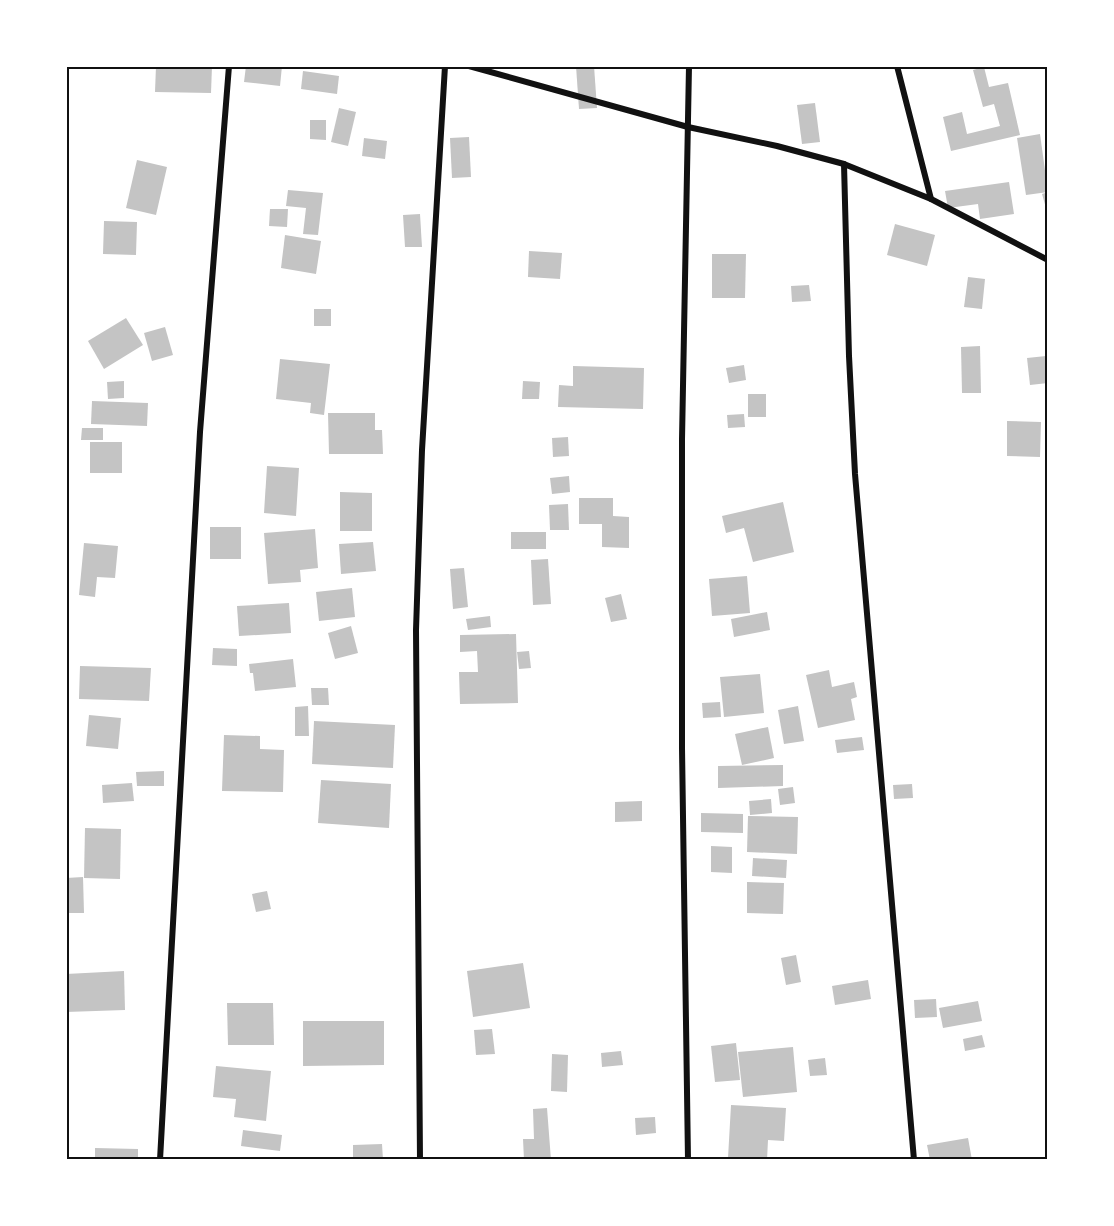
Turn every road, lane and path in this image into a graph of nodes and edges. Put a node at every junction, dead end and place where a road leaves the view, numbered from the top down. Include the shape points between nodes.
1 (230, 66) edge
2 (445, 66) edge
3 (469, 66) edge
4 (689, 66) edge
5 (897, 66) edge
6 (688, 127) junction
7 (844, 164) junction
8 (931, 199) junction
9 (1048, 260) edge
10 (160, 1160) edge
11 (420, 1160) edge
12 (688, 1160) edge
13 (914, 1160) edge

1 - 10 street via 200,432
2 - 11 street via 422,450 416,630
3 - 6 street
4 - 6 street
5 - 8 street
6 - 7 street
6 - 12 street via 682,748
7 - 8 street
7 - 13 street via 855,474
8 - 9 street

